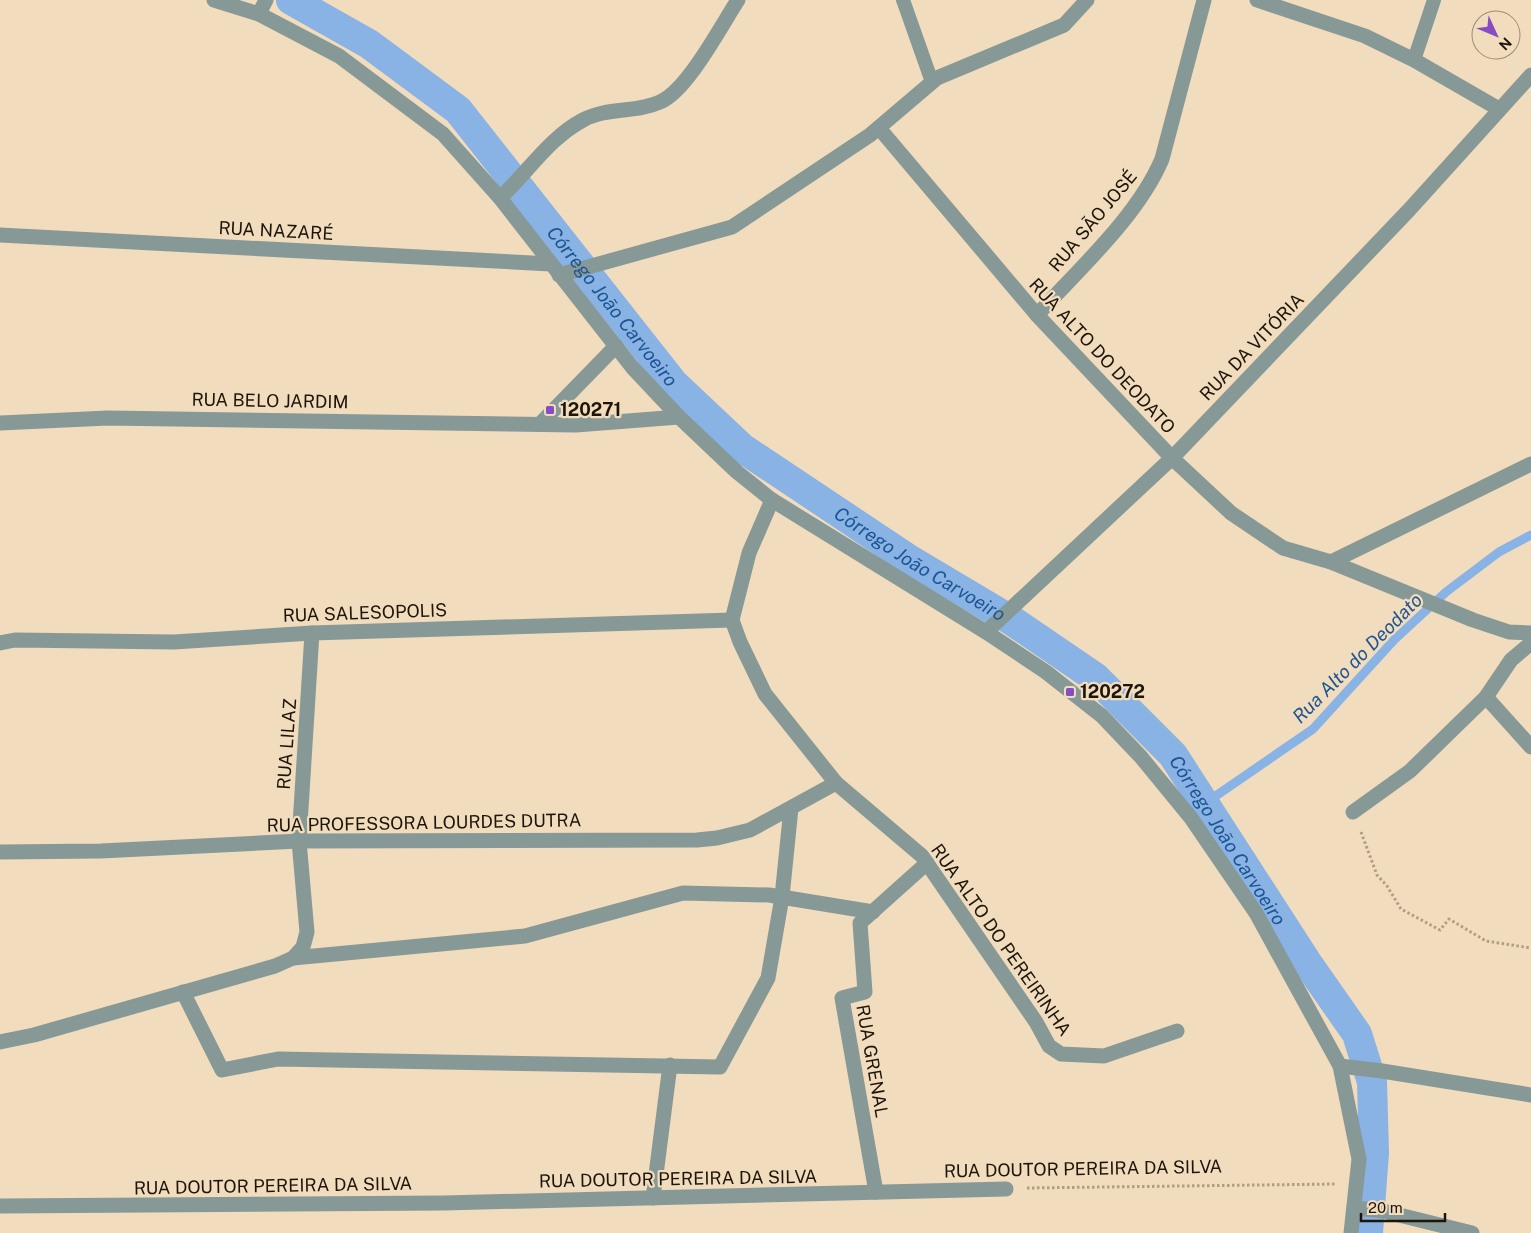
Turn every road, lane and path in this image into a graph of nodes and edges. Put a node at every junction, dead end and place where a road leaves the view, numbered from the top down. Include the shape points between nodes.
1 (214, 0) edge
2 (738, 0) edge
3 (903, 0) edge
4 (1087, 0) edge
5 (1204, 0) edge
6 (1257, 0) edge
7 (1434, 0) edge
8 (264, 5) edge
9 (1414, 60) junction
10 (1531, 75) edge
11 (932, 82) junction
12 (1498, 109) junction
13 (878, 128) junction
14 (505, 193) junction
15 (0, 235) edge
16 (555, 269) junction
17 (1037, 315) junction
18 (616, 346) junction
19 (679, 417) junction
20 (0, 423) edge
21 (540, 424) junction
22 (1172, 458) junction
23 (1531, 464) edge
24 (772, 500) junction
25 (1331, 562) junction
26 (732, 620) junction
27 (991, 626) junction
28 (312, 633) junction
29 (1531, 633) edge
30 (1531, 643) edge
31 (0, 644) edge
32 (1486, 698) junction
33 (1531, 747) edge
34 (836, 783) junction
35 (791, 808) junction
36 (1353, 812) joint
37 (300, 841) junction
38 (0, 852) edge
39 (927, 863) junction
40 (782, 897) junction
41 (873, 912) junction
42 (1531, 948) edge
43 (298, 952) junction
44 (184, 992) junction
45 (1177, 1031) dead end
46 (0, 1042) edge
47 (670, 1065) junction
48 (1340, 1066) junction
49 (1531, 1095) edge
50 (1357, 1184) junction
51 (1006, 1189) joint
52 (876, 1192) junction
53 (653, 1198) junction
54 (0, 1206) edge
55 (1358, 1208) junction
56 (1351, 1233) edge
57 (1472, 1233) edge

1 - 8 street
2 - 14 street via 694,69 672,94 662,102 604,112 584,120 559,136
3 - 11 lane
4 - 11 street, RUA NAZARÉ via 1064,25
5 - 17 street, RUA SÃO JOSÉ via 1162,159 1153,180 1137,204
6 - 9 street via 1365,36
7 - 9 lane
8 - 14 street via 392,94 443,134
9 - 12 street
10 - 12 street, RUA DA VITÓRIA
11 - 13 street, RUA NAZARÉ
12 - 22 street, RUA DA VITÓRIA via 1409,210
13 - 16 street, RUA NAZARÉ via 732,227
13 - 17 street, RUA ALTO DO DEODATO
14 - 16 street
15 - 16 street, RUA NAZARÉ
16 - 18 street
17 - 22 street, RUA ALTO DO DEODATO
18 - 19 street
18 - 21 street
19 - 21 street, RUA BELO JARDIM via 576,425
19 - 24 street
20 - 21 street, RUA BELO JARDIM via 108,418
22 - 25 street, RUA ALTO DO DEODATO via 1231,513 1275,543
22 - 27 street, RUA DA VITÓRIA
23 - 25 street
24 - 26 street via 749,553
24 - 27 street
25 - 29 street, RUA ALTO DO DEODATO via 1452,612 1509,632
26 - 28 street, RUA SALESOPOLIS
26 - 34 street, RUA ALTO DO PEREIRINHA via 766,694
27 - 48 street via 1102,716 1192,818 1256,913
28 - 31 street, RUA SALESOPOLIS via 174,642 15,640
28 - 37 street, RUA LILAZ
30 - 32 street via 1511,660
32 - 33 street
32 - 36 street via 1410,772
34 - 35 street, RUA PROFESSORA LOURDES DUTRA
34 - 39 street, RUA ALTO DO PEREIRINHA
35 - 37 street, RUA PROFESSORA LOURDES DUTRA via 750,830 697,840
35 - 40 street
36 - 42 path via 1377,875 1401,909 1440,930 1449,919 1486,941
37 - 38 street, RUA PROFESSORA LOURDES DUTRA via 101,851
37 - 43 street, RUA LILAZ via 306,932
39 - 41 street, RUA GRENAL
39 - 45 street, RUA ALTO DO PEREIRINHA via 1049,1046 1061,1054 1104,1056
40 - 41 street
40 - 43 street via 683,893 525,936
40 - 47 street via 768,978 720,1067
41 - 52 street, RUA GRENAL via 860,923 865,992 842,998
43 - 44 street via 275,966
44 - 46 street
44 - 47 street via 222,1070 278,1058
47 - 53 street
48 - 49 street
48 - 50 street via 1359,1159
50 - 51 path, RUA DOUTOR PEREIRA DA SILVA
50 - 55 street
51 - 52 street, RUA DOUTOR PEREIRA DA SILVA
52 - 53 street, RUA DOUTOR PEREIRA DA SILVA
53 - 54 street, RUA DOUTOR PEREIRA DA SILVA via 394,1204
55 - 56 street
55 - 57 street

